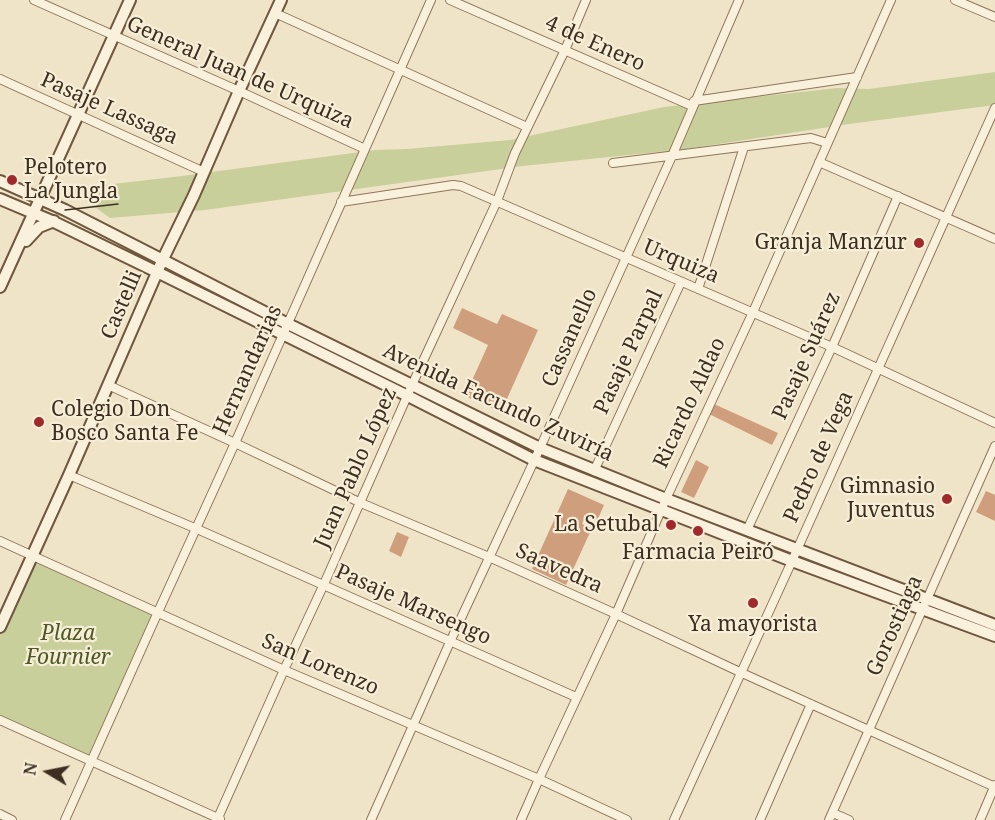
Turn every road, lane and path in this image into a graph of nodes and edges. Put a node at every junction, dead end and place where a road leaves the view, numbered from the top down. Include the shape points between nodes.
1 (34, 0) edge
2 (130, 0) edge
3 (281, 0) edge
4 (431, 0) edge
5 (450, 0) edge
6 (586, 0) edge
7 (739, 0) edge
8 (891, 0) edge
9 (955, 0) edge
10 (275, 13) junction
11 (995, 17) edge
12 (114, 35) junction
13 (565, 50) junction
14 (400, 70) junction
15 (857, 77) junction
16 (0, 79) edge
17 (239, 91) junction
18 (693, 104) junction
19 (995, 108) edge
20 (78, 115) junction
21 (992, 124) edge
22 (527, 127) junction
23 (827, 143) junction
24 (744, 147) junction
25 (365, 149) junction
26 (672, 156) junction
27 (819, 162) junction
28 (613, 163) dead end
29 (204, 172) junction
30 (0, 181) edge
31 (898, 196) junction
32 (0, 199) edge
33 (41, 199) junction
34 (497, 201) junction
35 (342, 202) junction
36 (34, 214) junction
37 (945, 217) junction
38 (52, 221) junction
39 (995, 239) edge
40 (123, 241) junction
41 (625, 258) junction
42 (162, 261) junction
43 (158, 272) junction
44 (681, 282) junction
45 (2, 283) edge
46 (698, 289) junction
47 (753, 312) junction
48 (286, 329) junction
49 (832, 347) junction
50 (878, 368) junction
51 (108, 385) junction
52 (410, 390) junction
53 (995, 423) edge
54 (235, 443) junction
55 (995, 446) edge
56 (540, 448) junction
57 (534, 460) junction
58 (594, 471) junction
59 (69, 475) junction
60 (666, 499) junction
61 (361, 503) junction
62 (661, 510) junction
63 (197, 528) junction
64 (747, 530) junction
65 (0, 541) edge
66 (797, 549) junction
67 (33, 556) junction
68 (489, 557) junction
69 (792, 561) junction
70 (324, 584) junction
71 (924, 604) junction
72 (158, 612) junction
73 (616, 614) junction
74 (995, 625) edge
75 (0, 627) edge
76 (995, 636) edge
77 (450, 642) junction
78 (284, 669) junction
79 (742, 673) junction
80 (576, 697) junction
81 (811, 704) junction
82 (0, 720) edge
83 (414, 724) junction
84 (868, 729) junction
85 (92, 761) junction
86 (539, 779) junction
87 (995, 786) edge
88 (0, 814) edge
89 (831, 816) edge
90 (12, 820) edge
91 (66, 820) edge
92 (218, 820) edge
93 (371, 820) edge
94 (521, 820) edge
95 (627, 820) edge
96 (674, 820) edge
97 (760, 820) edge
98 (849, 820) edge
99 (980, 820) edge

1 - 12 street, General Juan de Urquiza
2 - 12 main road
3 - 10 main road, Castelli
4 - 14 street, Hernandarias
5 - 13 street, 4 de Enero
6 - 13 street, Juan Pablo López
7 - 18 street, Cassanello
8 - 15 street, Ricardo Aldao
9 - 11 street
10 - 14 street
10 - 17 main road, Castelli
12 - 17 street, General Juan de Urquiza
12 - 20 main road
13 - 18 street, 4 de Enero
13 - 22 street, Juan Pablo López
14 - 22 street
14 - 25 street, Hernandarias
15 - 18 street
15 - 23 street, Ricardo Aldao
16 - 20 street, Pasaje Lassaga
17 - 25 street, General Juan de Urquiza
17 - 29 main road, Castelli
18 - 26 street, Cassanello
19 - 21 street, Pedro de Vega
20 - 29 street, Pasaje Lassaga
20 - 33 main road
21 - 37 street, Pedro de Vega
22 - 34 street, Juan Pablo López
23 - 24 street via 811,138
23 - 27 street, Ricardo Aldao
24 - 26 street
24 - 46 street, Pasaje Parpal
25 - 35 street, Hernandarias
26 - 28 street
26 - 41 street, Cassanello
27 - 31 street
27 - 47 street, Ricardo Aldao
29 - 42 main road, Castelli
30 - 33 main road, Avenida Facundo Zuviría
31 - 37 street
31 - 49 street, Pasaje Suárez
32 - 36 main road, Avenida Facundo Zuviría
33 - 36 main road
33 - 40 main road, Avenida Facundo Zuviría
34 - 35 street, Urquiza via 453,185
34 - 41 street, Urquiza
34 - 52 street, Juan Pablo López
35 - 48 street, Hernandarias
36 - 38 main road, Avenida Facundo Zuviría
36 - 45 main road
37 - 39 street
37 - 50 street, Pedro de Vega
38 - 40 main road via 69,221
38 - 43 main road, Avenida Facundo Zuviría
38 - 45 main road via 24,242
40 - 42 main road, Avenida Facundo Zuviría
41 - 44 street, Urquiza
41 - 56 street, Cassanello
42 - 43 main road, Castelli
42 - 48 main road, Avenida Facundo Zuviría
43 - 48 main road, Avenida Facundo Zuviría
43 - 51 main road, Castelli
44 - 46 street, Urquiza
44 - 58 street, Pasaje Parpal
46 - 47 street, Urquiza
47 - 49 street, Urquiza
47 - 60 street, Ricardo Aldao
48 - 52 main road, Avenida Facundo Zuviría
48 - 54 street, Hernandarias
49 - 50 street, Urquiza
49 - 64 street, Pasaje Suárez
50 - 53 street, Urquiza
50 - 66 street, Pedro de Vega
51 - 54 street, Saavedra
51 - 59 main road, Castelli
52 - 56 main road, Avenida Facundo Zuviría
52 - 57 main road, Avenida Facundo Zuviría
52 - 61 street, Juan Pablo López
54 - 61 street, Saavedra
54 - 63 street, Hernandarias
55 - 71 street, Gorostiaga
56 - 57 street, Cassanello
56 - 58 main road, Avenida Facundo Zuviría
57 - 62 main road, Avenida Facundo Zuviría
57 - 68 street, Cassanello
58 - 60 main road, Avenida Facundo Zuviría
59 - 63 street, Pasaje Marsengo
59 - 67 main road, Castelli
60 - 62 street, Ricardo Aldao
60 - 64 main road, Avenida Facundo Zuviría
61 - 68 street, Saavedra
61 - 70 street, Juan Pablo López
62 - 69 main road, Avenida Facundo Zuviría
62 - 73 street, Ricardo Aldao
63 - 70 street, Pasaje Marsengo
63 - 72 street, Hernandarias
64 - 66 main road, Avenida Facundo Zuviría
65 - 67 street, San Lorenzo
66 - 69 street, Pedro de Vega
66 - 71 main road, Avenida Facundo Zuviría
67 - 72 street, San Lorenzo
67 - 75 main road, Castelli
68 - 73 street, Saavedra
68 - 77 street, Cassanello
69 - 71 main road, Avenida Facundo Zuviría
69 - 79 street, Pedro de Vega
70 - 77 street, Pasaje Marsengo
70 - 78 street, Juan Pablo López
71 - 74 main road, Avenida Facundo Zuviría
71 - 76 main road, Avenida Facundo Zuviría
71 - 84 street, Gorostiaga
72 - 78 street, San Lorenzo
72 - 85 street, Hernandarias
73 - 79 street, Saavedra
73 - 80 street, Ricardo Aldao
77 - 80 street, Pasaje Marsengo
77 - 83 street, Cassanello
78 - 83 street, San Lorenzo
78 - 92 street, Juan Pablo López
79 - 81 street, Saavedra
79 - 96 street, Pedro de Vega
80 - 86 street, Ricardo Aldao
81 - 84 street, Saavedra
81 - 97 street
82 - 85 street
83 - 86 street, San Lorenzo
83 - 93 street, Cassanello
84 - 87 street, Saavedra
84 - 89 street, Gorostiaga
85 - 91 street, Hernandarias
85 - 92 street
86 - 94 street, Ricardo Aldao
86 - 95 street, San Lorenzo
87 - 99 street
88 - 90 street
89 - 98 street

